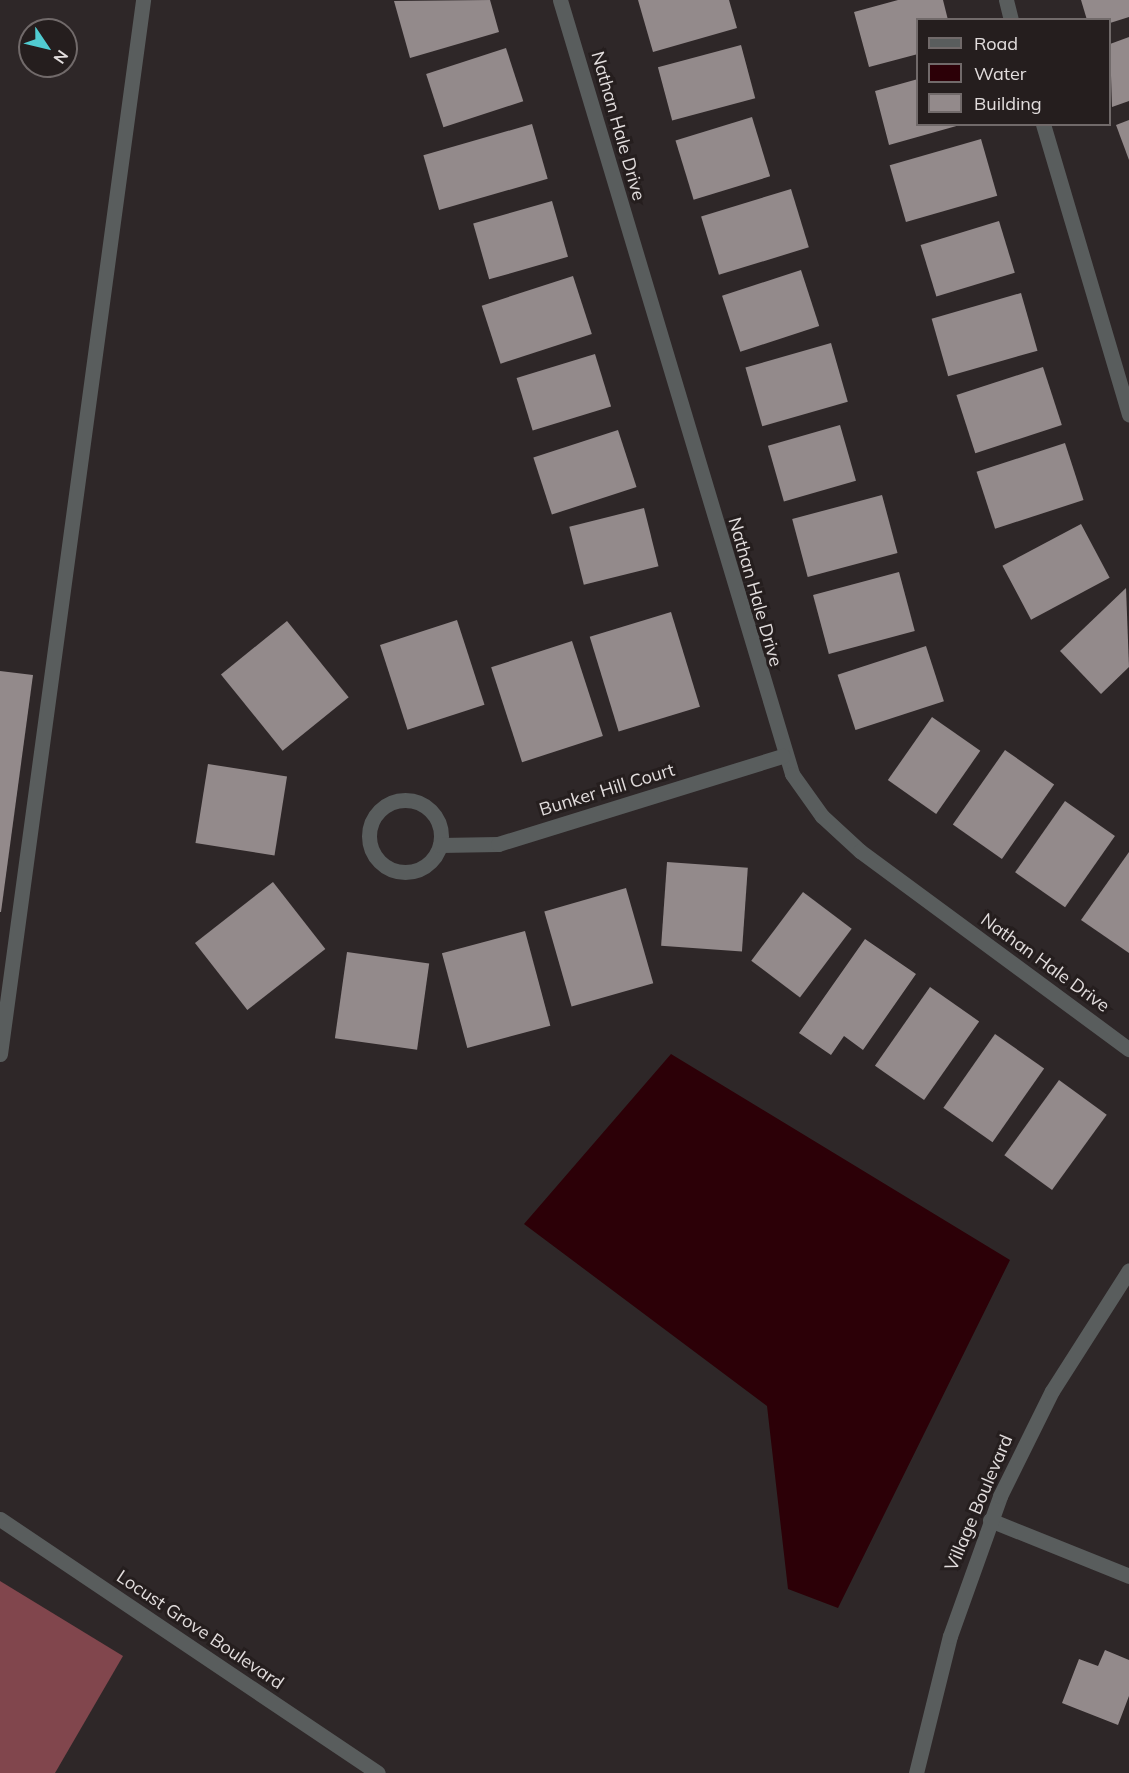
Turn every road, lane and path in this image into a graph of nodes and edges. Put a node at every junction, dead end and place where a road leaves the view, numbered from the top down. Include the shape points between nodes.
1 (143, 0) edge
2 (560, 0) edge
3 (1006, 0) edge
4 (1010, 18) edge
5 (1044, 126) edge
6 (1129, 415) edge
7 (783, 756) junction
8 (441, 845) junction
9 (1129, 1049) edge
10 (0, 1054) edge
11 (1129, 1270) edge
12 (0, 1519) edge
13 (990, 1520) junction
14 (1129, 1576) edge
15 (378, 1773) edge
16 (916, 1773) edge

1 - 10 street
2 - 7 street, Nathan Hale Drive
3 - 4 street
5 - 6 street
7 - 8 street, Bunker Hill Court via 498,844
7 - 9 street, Nathan Hale Drive via 810,802 846,839
8 - 8 street via 428,864 417,870 392,870 374,854 370,830 373,818 390,802 413,800 433,812 439,822
11 - 13 street, Village Boulevard via 1052,1391
12 - 15 street, Locust Grove Boulevard
13 - 14 street
13 - 16 street, Village Boulevard via 950,1636

